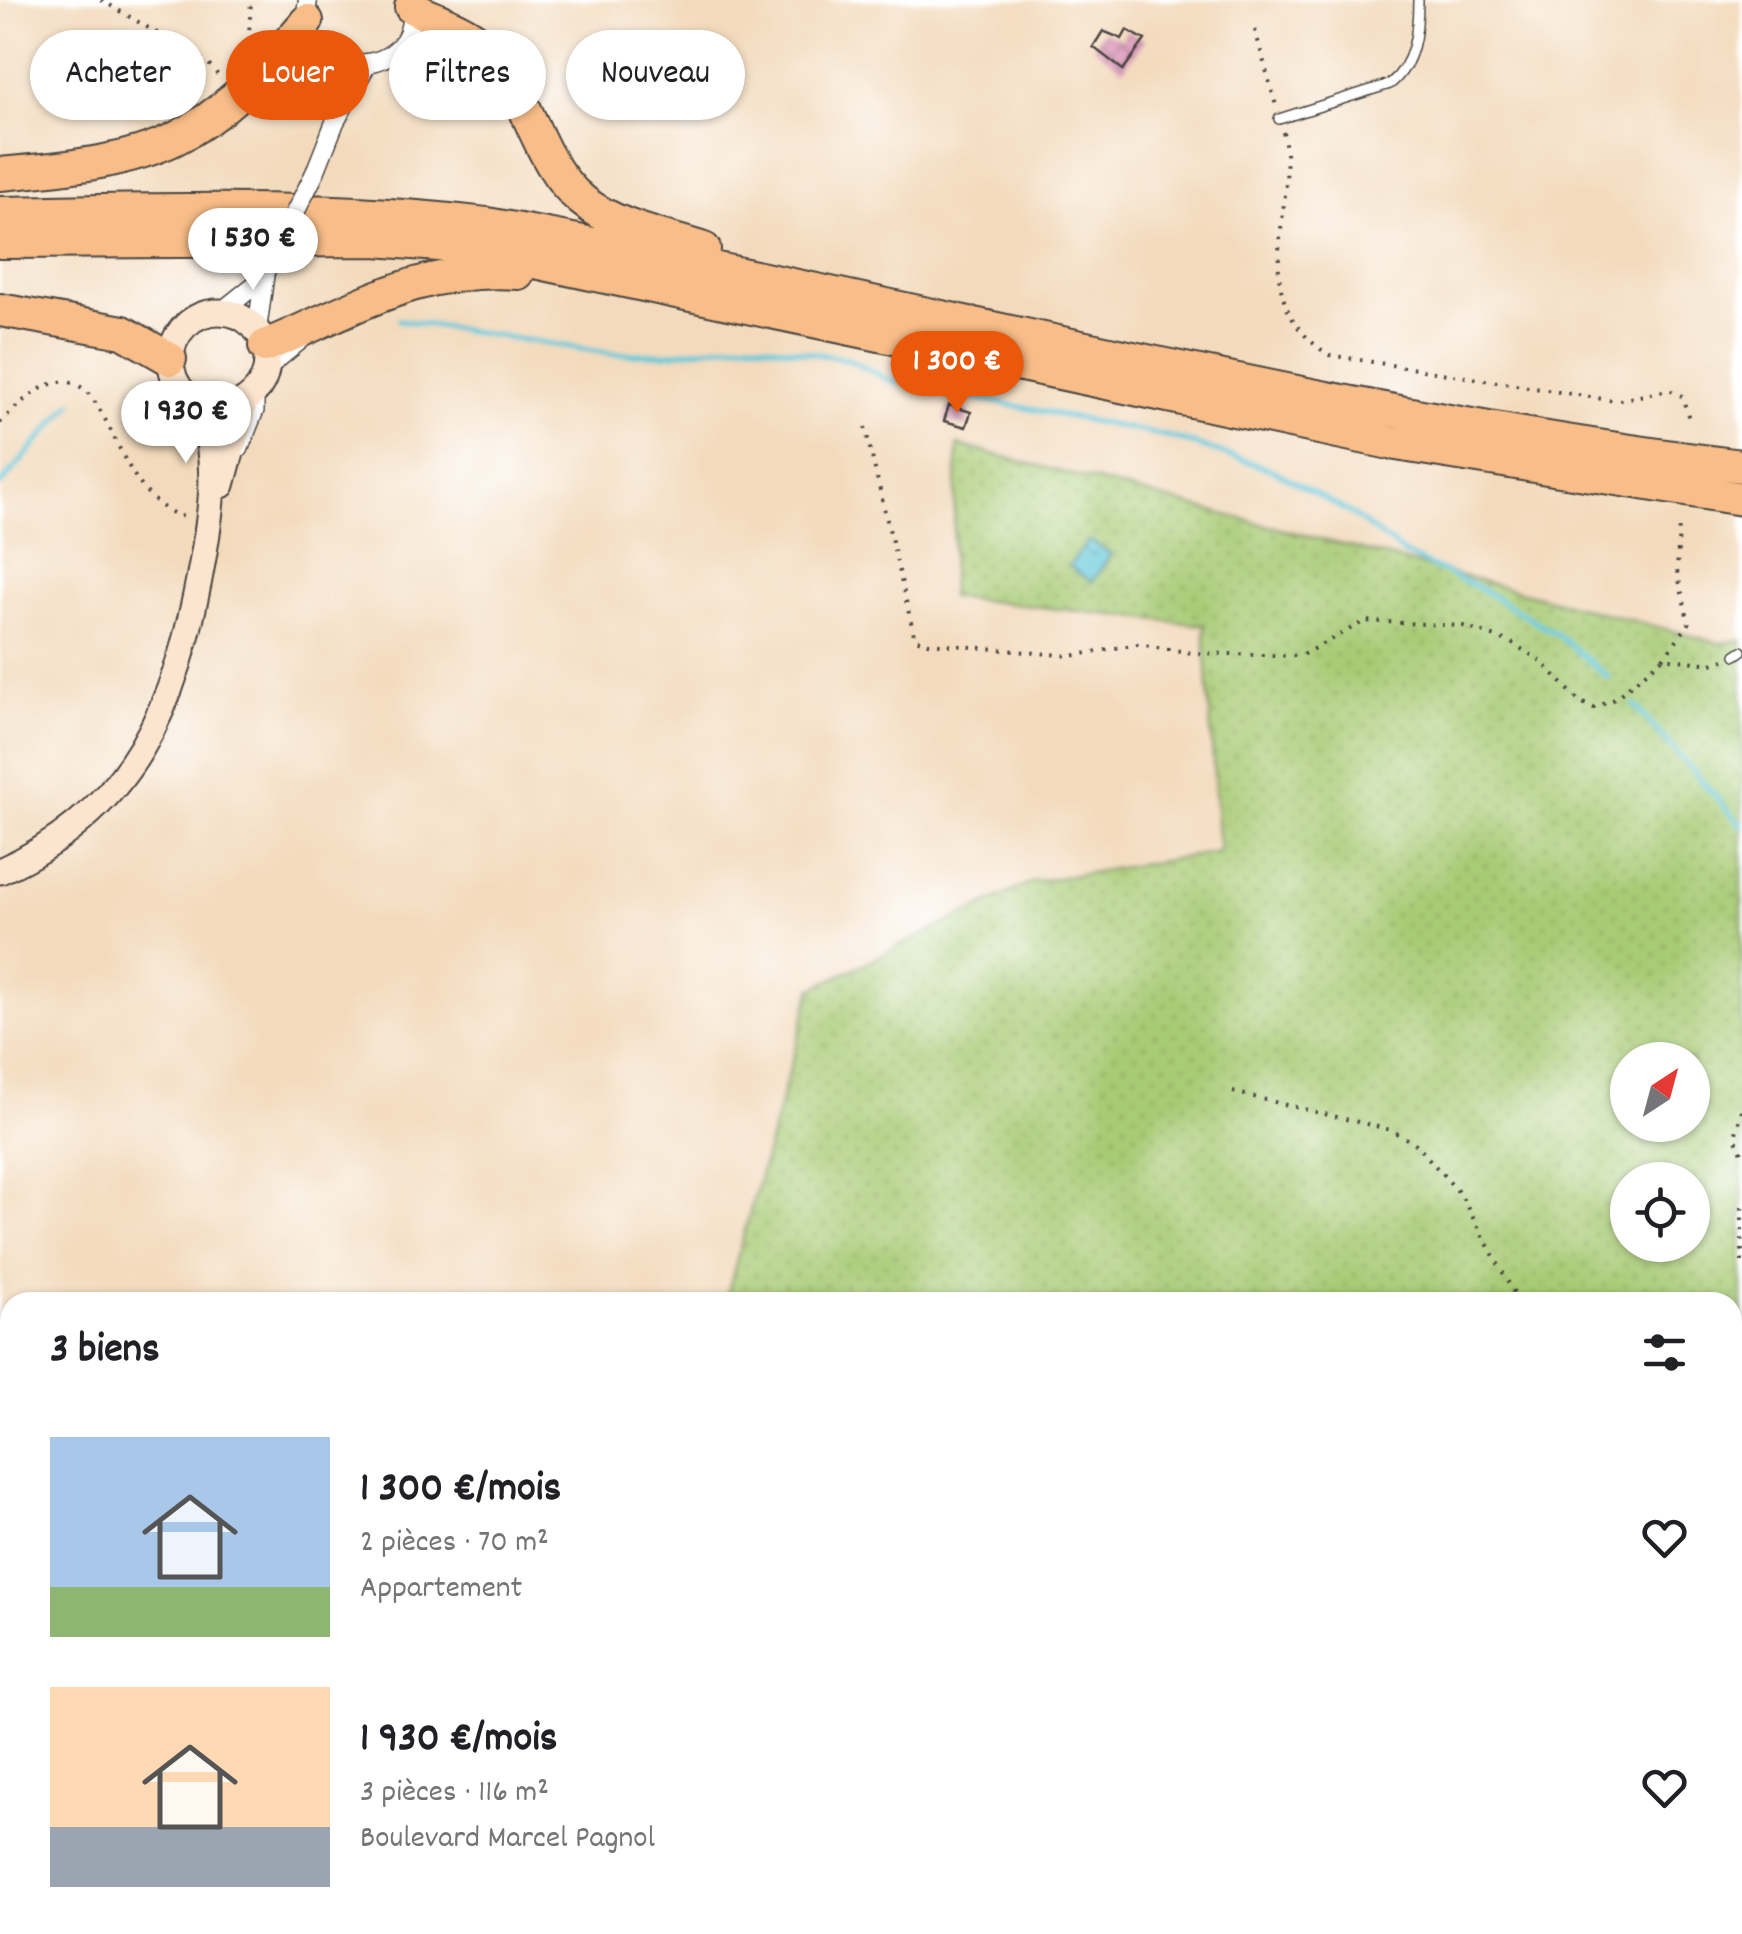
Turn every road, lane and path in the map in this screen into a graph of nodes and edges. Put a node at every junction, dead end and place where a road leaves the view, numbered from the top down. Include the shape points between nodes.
1 (100, 0) edge
2 (251, 0) edge
3 (1418, 0) edge
4 (410, 4) edge
5 (308, 10) edge
6 (249, 30) edge
7 (293, 30) edge
8 (1255, 30) dead end
9 (369, 63) edge
10 (226, 85) edge
11 (226, 106) edge
12 (1280, 119) junction
13 (336, 122) edge
14 (0, 174) edge
15 (0, 212) edge
16 (0, 242) edge
17 (263, 276) junction
18 (0, 310) edge
19 (220, 312) junction
20 (898, 337) junction
21 (1047, 337) junction
22 (170, 359) junction
23 (258, 368) junction
24 (200, 405) junction
25 (0, 422) edge
26 (1690, 422) dead end
27 (866, 427) dead end
28 (1742, 464) edge
29 (1742, 499) edge
30 (210, 523) junction
31 (1679, 523) dead end
32 (1739, 653) edge
33 (1663, 658) junction
34 (0, 872) edge
35 (1233, 1092) dead end
36 (1742, 1110) edge
37 (1742, 1153) edge
38 (1742, 1207) edge
39 (1742, 1264) edge
40 (1514, 1292) edge

1 - 10 path via 208,63
2 - 6 path
3 - 12 lane via 1410,62 1402,74 1390,84
4 - 9 street via 405,38
4 - 21 highway via 483,44 507,74 551,165 601,213 731,258
5 - 7 highway
8 - 12 path
11 - 14 highway via 152,152
12 - 26 path via 1288,165 1278,284 1284,306 1310,342 1329,354 1616,401 1669,390 1682,396
13 - 17 street, bridge
15 - 21 highway via 416,216 563,238
16 - 20 highway via 375,240 464,247
17 - 19 street
17 - 23 street
18 - 22 highway via 123,332
19 - 22 street via 192,320
19 - 23 street via 247,321
20 - 23 highway via 486,271 416,282 337,310
20 - 29 highway via 1390,443
21 - 28 highway via 1371,408
22 - 24 street via 178,386
23 - 24 street via 215,409
23 - 30 street
24 - 30 street via 214,455
25 - 30 path via 30,391 56,380 83,386 98,400 126,468 144,491 179,516
27 - 33 path via 915,638 929,643 1071,656 1138,644 1300,656 1365,621 1463,626 1508,640 1540,660 1594,708
30 - 34 street via 183,657 154,729 94,807 32,856
31 - 33 path via 1676,572 1689,624
32 - 33 path via 1712,664
35 - 40 path via 1391,1130 1416,1144 1460,1194
36 - 37 path via 1735,1137
38 - 39 path

